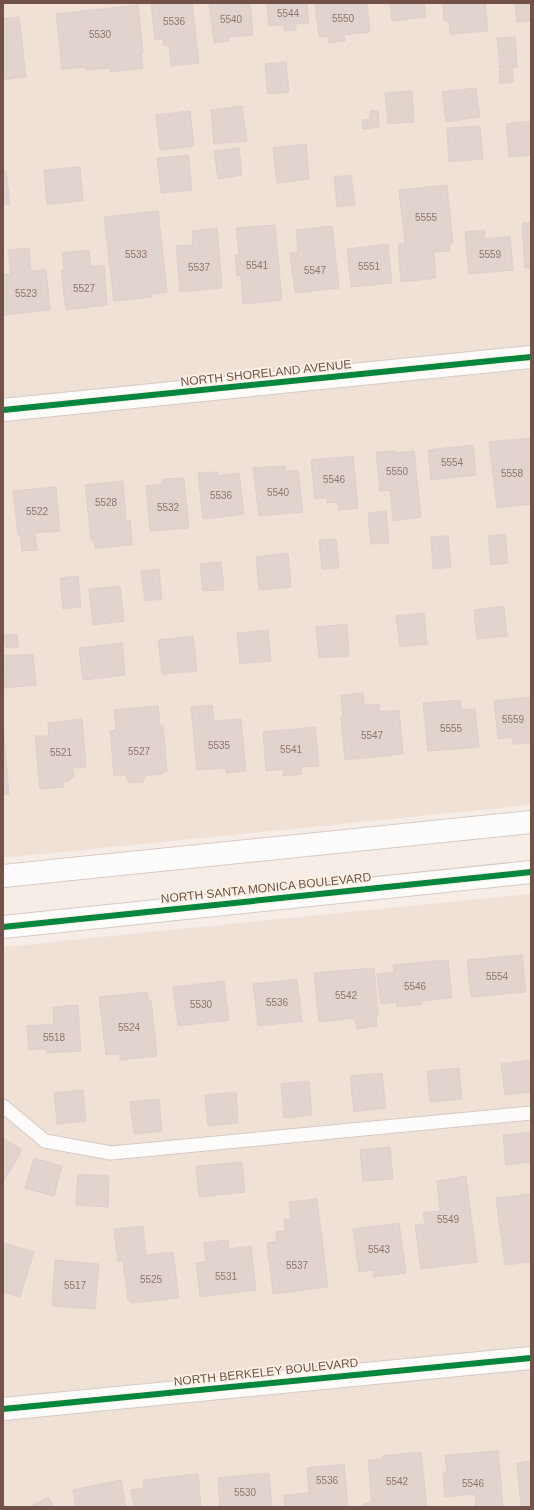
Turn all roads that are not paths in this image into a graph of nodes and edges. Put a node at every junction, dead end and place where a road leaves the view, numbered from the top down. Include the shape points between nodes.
1 (531, 357) edge
2 (3, 410) edge
3 (531, 822) edge
4 (531, 872) edge
5 (3, 876) edge
6 (3, 927) edge
7 (3, 1106) edge
8 (531, 1113) edge
9 (531, 1358) edge
10 (3, 1409) edge

1 - 2 street, NORTH SHORELAND AVENUE
3 - 5 street
4 - 6 street, NORTH SANTA MONICA BOULEVARD
7 - 8 lane via 45,1141 111,1153
9 - 10 street, NORTH BERKELEY BOULEVARD

